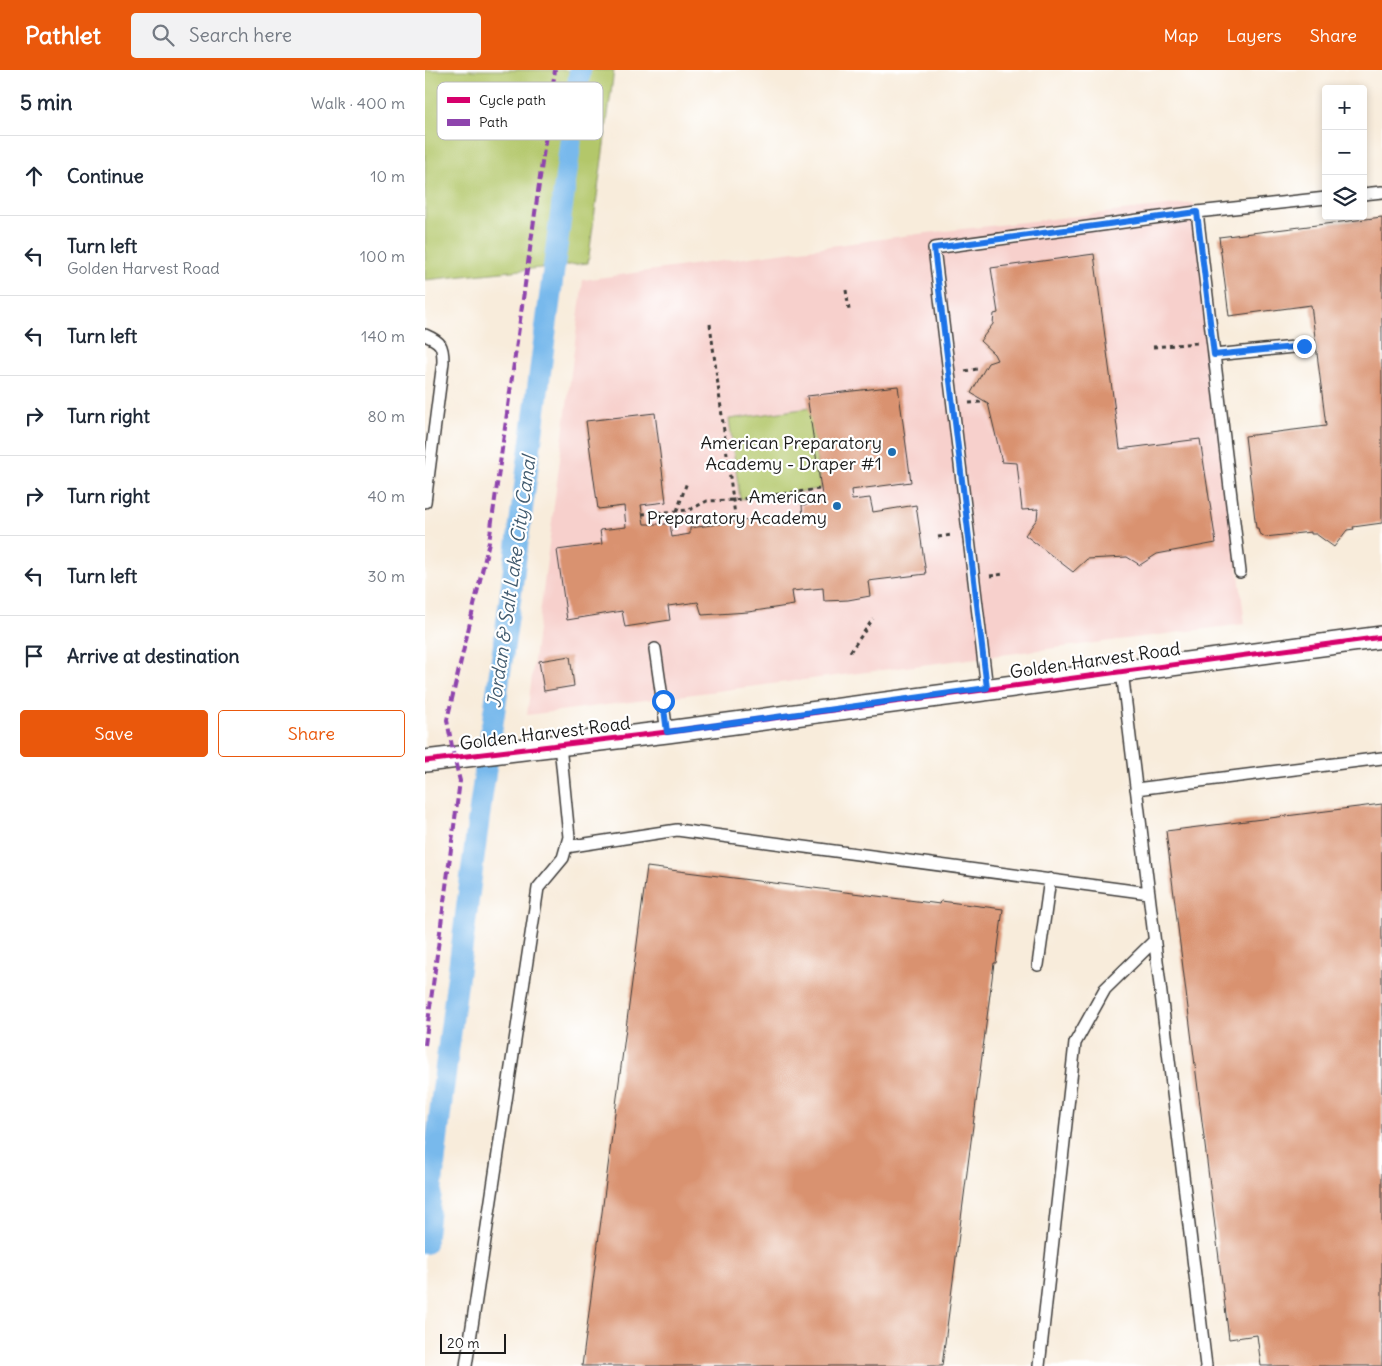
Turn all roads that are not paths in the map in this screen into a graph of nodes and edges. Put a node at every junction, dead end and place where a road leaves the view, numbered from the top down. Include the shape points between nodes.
1 (1382, 192) edge
2 (1367, 194) edge
3 (1322, 198) edge
4 (1197, 212) junction
5 (425, 335) edge
6 (1304, 346) dead end
7 (1214, 355) junction
8 (425, 502) edge
9 (1240, 572) dead end
10 (1382, 637) edge
11 (655, 649) dead end
12 (1121, 670) junction
13 (987, 688) junction
14 (667, 732) junction
15 (561, 745) junction
16 (1382, 758) edge
17 (425, 761) edge
18 (1136, 789) junction
19 (566, 847) junction
20 (1050, 880) junction
21 (1149, 893) junction
22 (1155, 941) junction
23 (1038, 965) dead end
24 (467, 1366) edge
25 (1039, 1366) edge
26 (1206, 1366) edge

1 - 2 lane
3 - 4 lane
4 - 7 lane
4 - 13 lane via 934,248
5 - 8 lane via 438,341 443,349
6 - 7 lane
7 - 9 lane
10 - 12 street, Golden Harvest Road
11 - 14 lane
12 - 13 street, Golden Harvest Road
12 - 18 lane
13 - 14 street, Golden Harvest Road
14 - 15 street, Golden Harvest Road
15 - 17 street, Golden Harvest Road
15 - 19 lane via 569,837
16 - 18 lane
18 - 21 lane
19 - 20 lane via 677,830
19 - 24 lane via 563,858 538,888
20 - 21 lane
20 - 23 lane
21 - 22 lane
22 - 25 lane via 1105,988 1075,1043
22 - 26 lane

